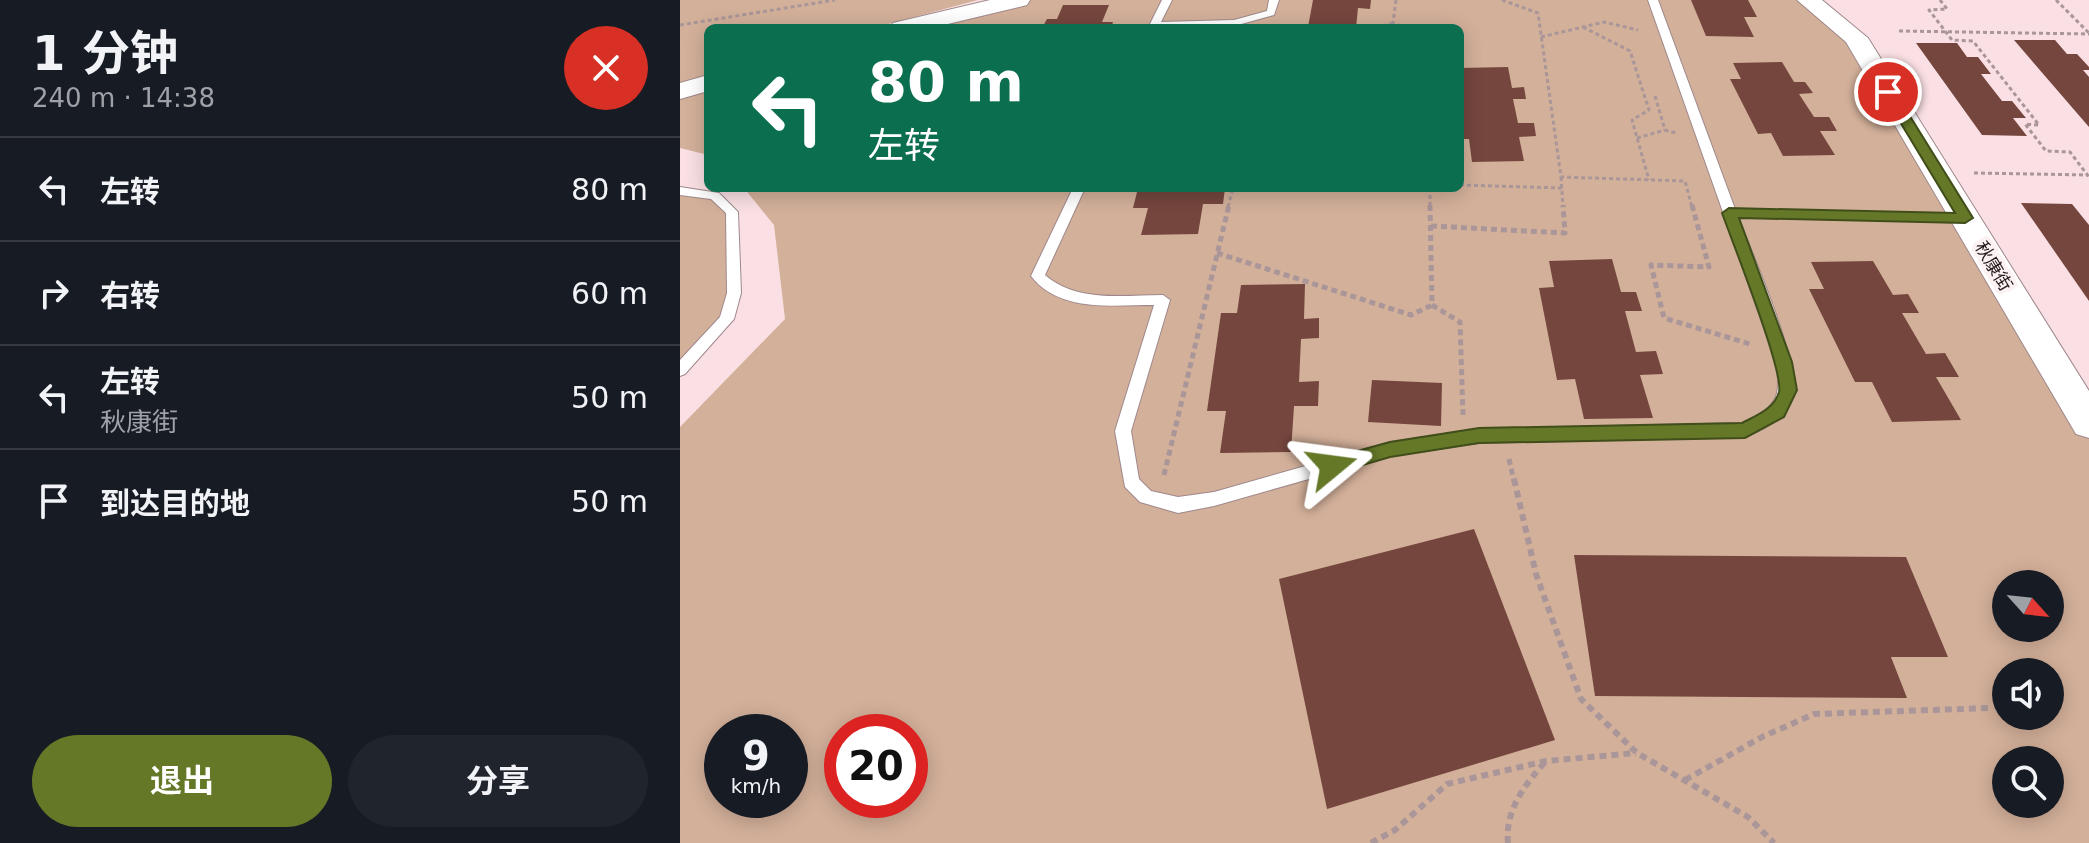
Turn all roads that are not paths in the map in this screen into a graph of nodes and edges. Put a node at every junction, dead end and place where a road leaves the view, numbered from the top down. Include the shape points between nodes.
1 (1019, 0) edge
2 (1167, 0) edge
3 (1274, 0) edge
4 (1653, 0) edge
5 (1808, 0) edge
6 (918, 24) edge
7 (1155, 24) edge
8 (1214, 24) edge
9 (704, 84) edge
10 (680, 91) edge
11 (680, 191) edge
12 (1077, 192) edge
13 (1729, 213) junction
14 (1965, 218) junction
15 (680, 370) edge
16 (2089, 423) edge

1 - 6 street
2 - 7 lane
3 - 8 lane via 1271,13
4 - 13 lane
5 - 14 street, 秋康街 via 1856,38
9 - 10 street
11 - 15 lane via 715,196 732,212 734,293 727,319
12 - 13 lane via 1038,276 1048,289 1070,297 1163,300 1123,431 1131,482 1146,497 1178,505 1390,449 1464,438 1745,430 1778,412 1788,390 1780,353
13 - 14 lane
14 - 16 street, 秋康街

